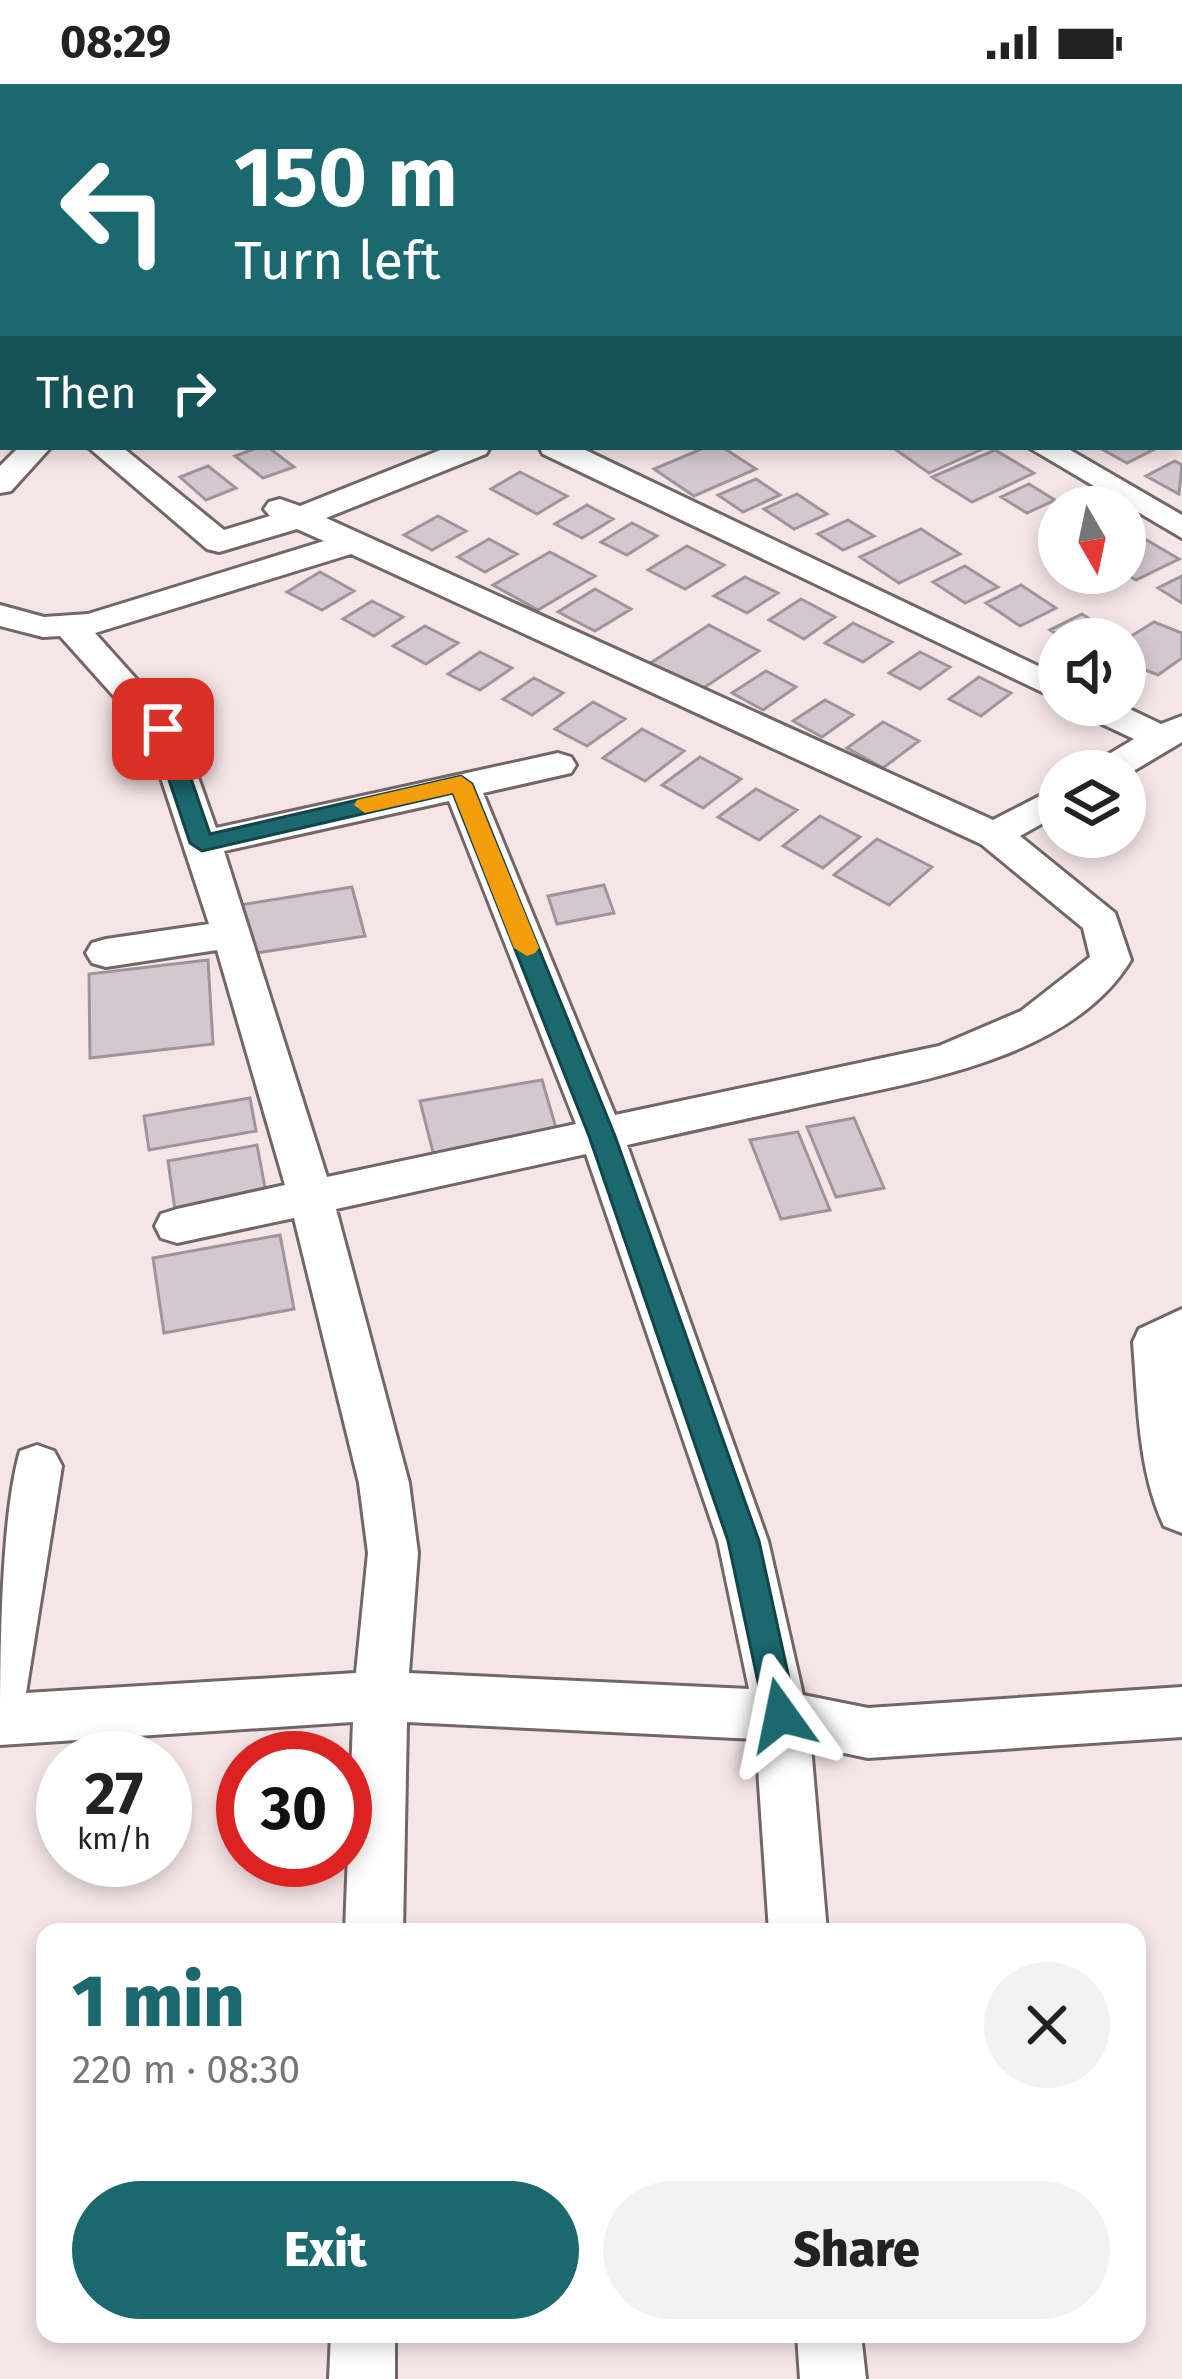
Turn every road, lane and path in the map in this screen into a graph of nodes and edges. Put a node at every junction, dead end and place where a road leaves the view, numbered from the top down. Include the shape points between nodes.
1 (33, 450) edge
2 (107, 450) edge
3 (412, 450) edge
4 (467, 450) edge
5 (560, 450) edge
6 (1048, 450) edge
7 (0, 484) edge
8 (289, 514) junction
9 (1182, 529) edge
10 (352, 543) junction
11 (0, 616) edge
12 (71, 628) junction
13 (1038, 679) edge
14 (1173, 733) edge
15 (1143, 750) edge
16 (558, 765) dead end
17 (461, 784) junction
18 (1038, 810) edge
19 (994, 835) junction
20 (202, 843) junction
21 (232, 934) junction
22 (106, 953) dead end
23 (602, 1136) junction
24 (311, 1197) junction
25 (177, 1226) dead end
26 (1182, 1328) edge
27 (37, 1466) dead end
28 (1182, 1511) edge
29 (0, 1691) edge
30 (380, 1696) junction
31 (1182, 1712) edge
32 (781, 1715) junction
33 (0, 1720) edge
34 (374, 1923) edge
35 (797, 1923) edge
36 (363, 2343) edge
37 (830, 2343) edge
38 (362, 2379) edge
39 (833, 2379) edge

1 - 7 street
2 - 8 street via 212,539 229,540
3 - 8 street
4 - 8 street
5 - 13 street
6 - 9 street
8 - 10 street
10 - 12 street
10 - 19 street
11 - 12 street
12 - 20 street via 163,729
14 - 15 street
16 - 17 street
17 - 20 street
17 - 23 street
18 - 19 street
19 - 23 street via 1101,922 1111,960 1082,990 1023,1033 945,1060
20 - 21 street
21 - 22 street
21 - 24 street
23 - 24 street
23 - 32 street via 743,1541
24 - 25 street
24 - 30 street via 384,1483 394,1553
26 - 28 street via 1156,1342
27 - 29 street
30 - 32 street
30 - 33 street
30 - 34 street
31 - 32 street via 868,1733
32 - 35 street
36 - 38 street
37 - 39 street

